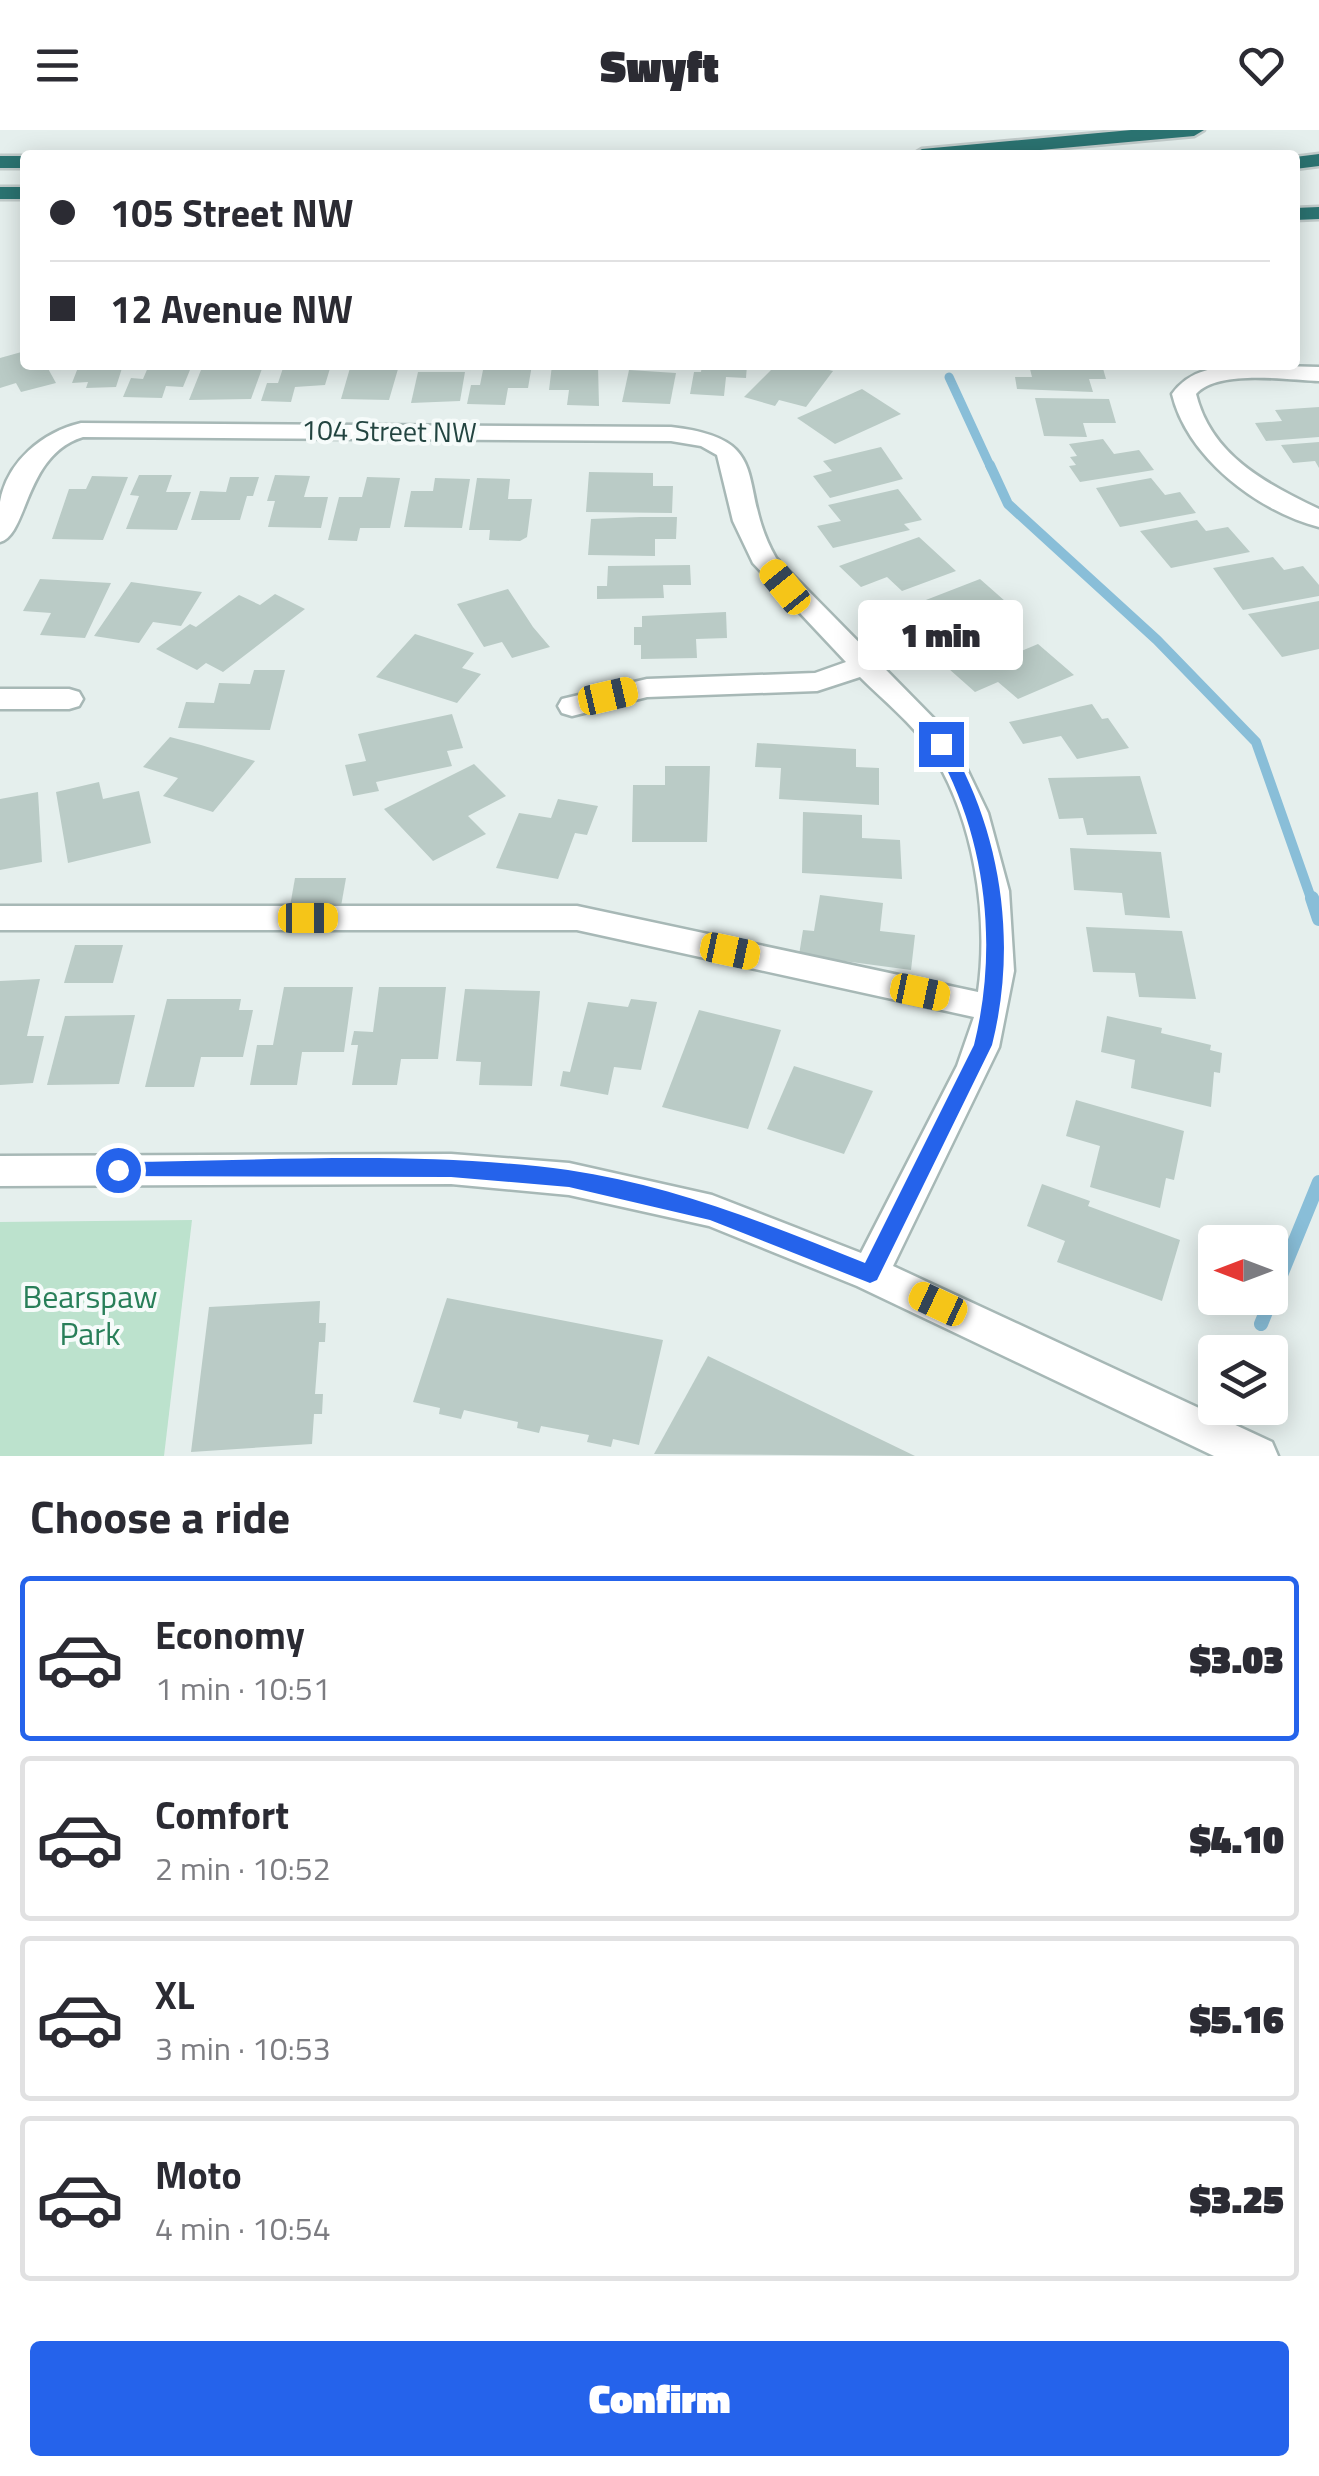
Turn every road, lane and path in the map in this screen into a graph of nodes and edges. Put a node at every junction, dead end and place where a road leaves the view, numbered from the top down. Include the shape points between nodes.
1 (1194, 130) edge
2 (976, 150) edge
3 (1319, 374) edge
4 (1319, 519) edge
5 (0, 534) edge
6 (865, 665) junction
7 (0, 699) edge
8 (69, 699) dead end
9 (572, 706) dead end
10 (0, 918) edge
11 (992, 1008) junction
12 (0, 1171) edge
13 (870, 1274) junction
14 (1258, 1456) edge

1 - 2 highway
3 - 4 street via 1233,373 1192,381 1184,394 1200,435 1244,477
5 - 6 street, 104 Street NW via 29,463 59,435 101,428 671,434 719,443 735,461 747,527 766,563
6 - 9 street via 794,685 647,688
6 - 11 street via 941,744 961,777 980,832 996,922
7 - 8 street
10 - 11 street via 577,918
11 - 13 street via 983,1045
12 - 13 street via 521,1173 712,1211
13 - 14 street

